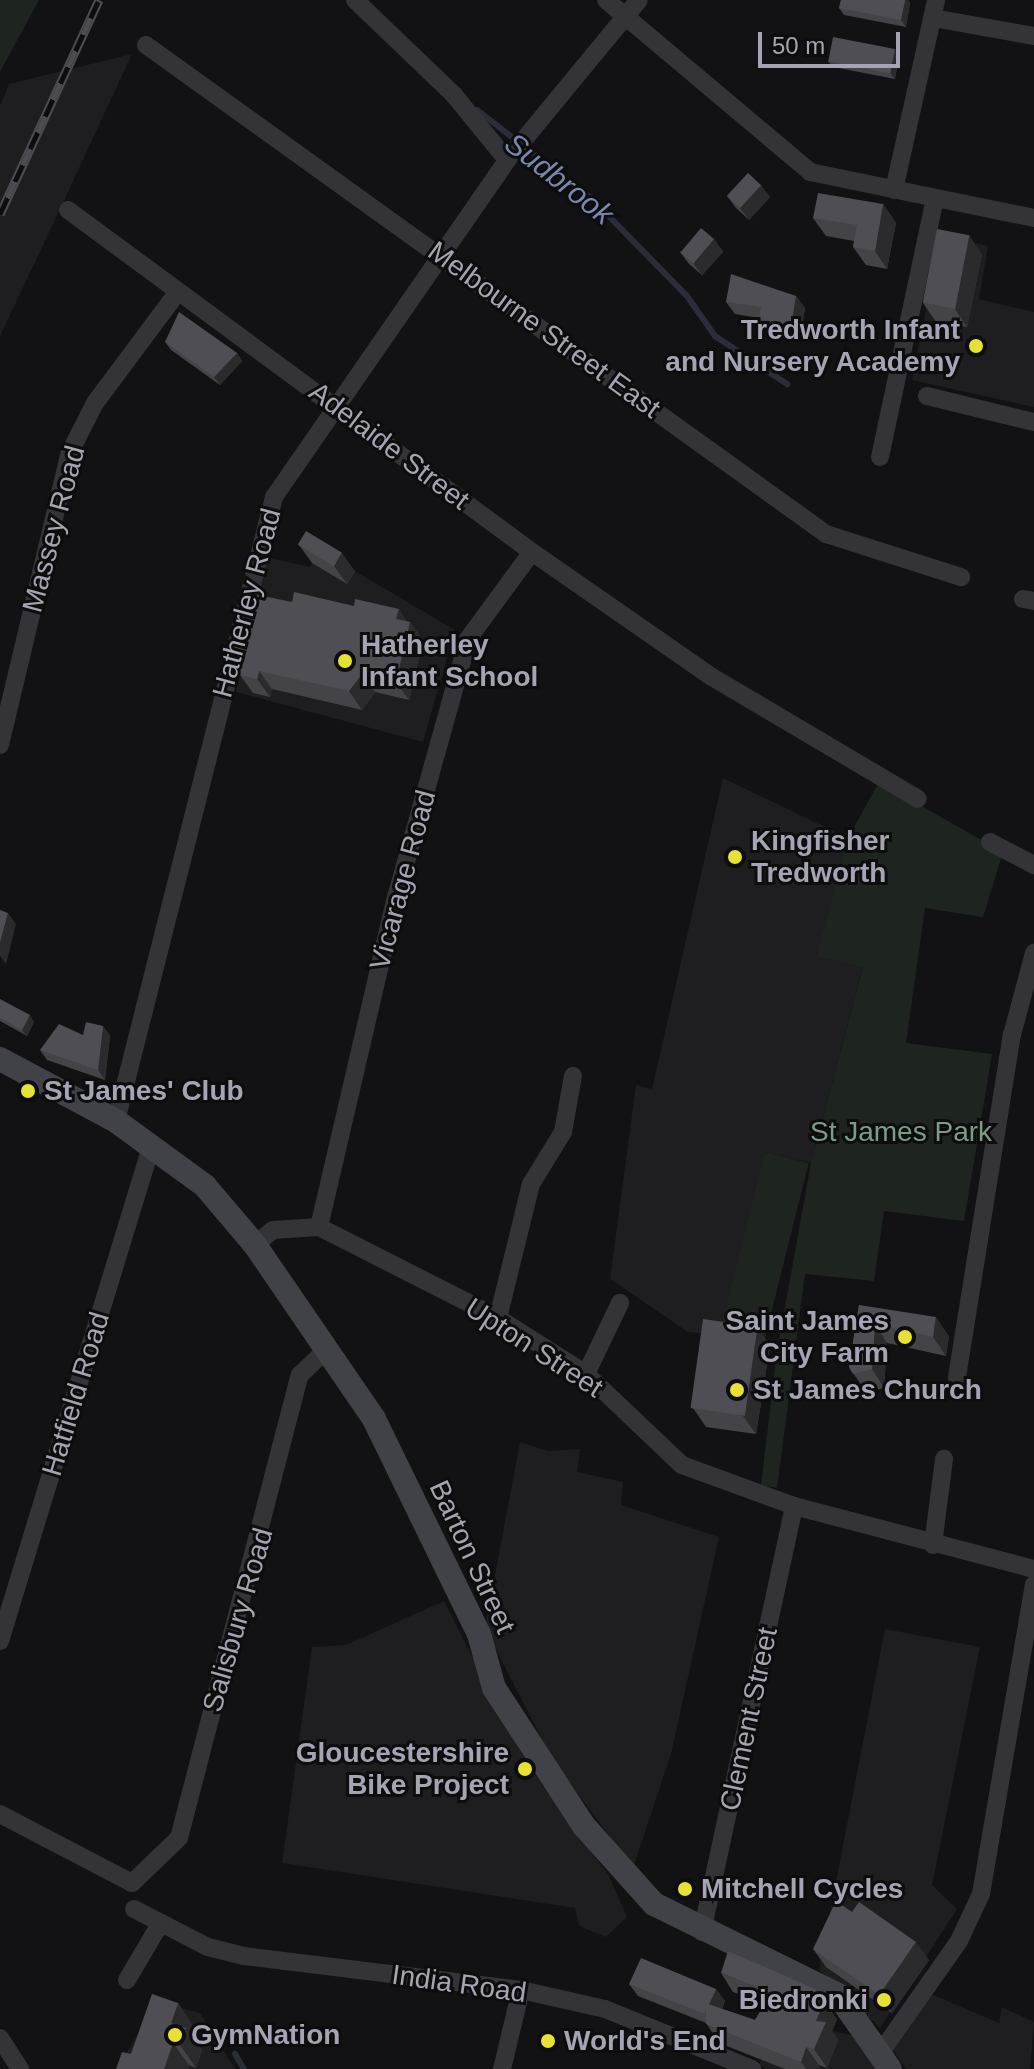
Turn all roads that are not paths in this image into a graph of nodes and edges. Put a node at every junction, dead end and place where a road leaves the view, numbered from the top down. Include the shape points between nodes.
1 (355, 0) edge
2 (606, 0) edge
3 (639, 0) edge
4 (935, 9) edge
5 (625, 16) junction
6 (1034, 36) edge
7 (146, 45) dead end
8 (508, 159) junction
9 (894, 190) junction
10 (935, 199) junction
11 (68, 210) dead end
12 (1034, 218) edge
13 (443, 257) junction
14 (177, 293) junction
15 (927, 396) dead end
16 (335, 405) junction
17 (1034, 422) edge
18 (880, 457) dead end
19 (532, 552) junction
20 (961, 577) dead end
21 (0, 745) edge
22 (918, 799) dead end
23 (990, 842) dead end
24 (1034, 865) edge
25 (1034, 953) edge
26 (0, 1059) edge
27 (573, 1076) dead end
28 (116, 1121) junction
29 (151, 1147) junction
30 (319, 1227) junction
31 (255, 1245) junction
32 (620, 1303) dead end
33 (498, 1318) junction
34 (327, 1349) junction
35 (586, 1374) junction
36 (957, 1377) dead end
37 (944, 1459) dead end
38 (794, 1506) junction
39 (933, 1545) junction
40 (1034, 1569) edge
41 (1034, 1585) edge
42 (0, 1641) edge
43 (0, 1814) edge
44 (134, 1909) dead end
45 (160, 1924) junction
46 (702, 1932) junction
47 (127, 1980) dead end
48 (521, 1990) junction
49 (0, 2038) edge
50 (885, 2060) edge
51 (20, 2069) edge
52 (502, 2069) edge
53 (752, 2069) edge

1 - 8 street via 454,95
2 - 5 street
3 - 5 street, Hatherley Road
4 - 6 street
4 - 9 street
5 - 8 street, Hatherley Road
5 - 9 street via 810,172
7 - 13 street, Melbourne Street East
8 - 13 street, Hatherley Road
9 - 10 street
10 - 12 street
10 - 18 street
11 - 14 street, Adelaide Street
13 - 16 street, Hatherley Road
13 - 20 street, Melbourne Street East via 826,534
14 - 16 street, Adelaide Street
14 - 21 street, Massey Road via 95,403 70,452
15 - 17 street
16 - 19 street, Adelaide Street
16 - 28 street, Hatherley Road via 274,497 264,526
19 - 22 street, Adelaide Street via 712,677
19 - 30 street, Vicarage Road via 468,639 395,901
23 - 24 street
25 - 36 street via 1012,1035
26 - 28 main road, Barton Street
27 - 33 street via 563,1132 531,1184
28 - 29 main road, Barton Street
29 - 31 main road, Barton Street via 205,1186
29 - 42 street, Hatfield Road
30 - 31 street via 273,1230
30 - 33 street, Upton Street
31 - 34 main road, Barton Street
32 - 35 street
33 - 35 street, Upton Street
34 - 43 street, Salisbury Road via 300,1375 179,1838 132,1883
34 - 46 main road, Barton Street via 374,1419 525,1744 584,1826 654,1904
35 - 38 street, Upton Street via 682,1465
37 - 39 street
38 - 39 street, Upton Street
38 - 46 street, Clement Street
39 - 40 street, Upton Street
41 - 50 street via 981,1894 959,1941
44 - 45 street, India Road
45 - 47 street
45 - 48 street, India Road via 244,1956
46 - 50 main road, Barton Street via 820,1981 854,2010
48 - 52 street
48 - 53 street, India Road via 605,2009
49 - 51 street

